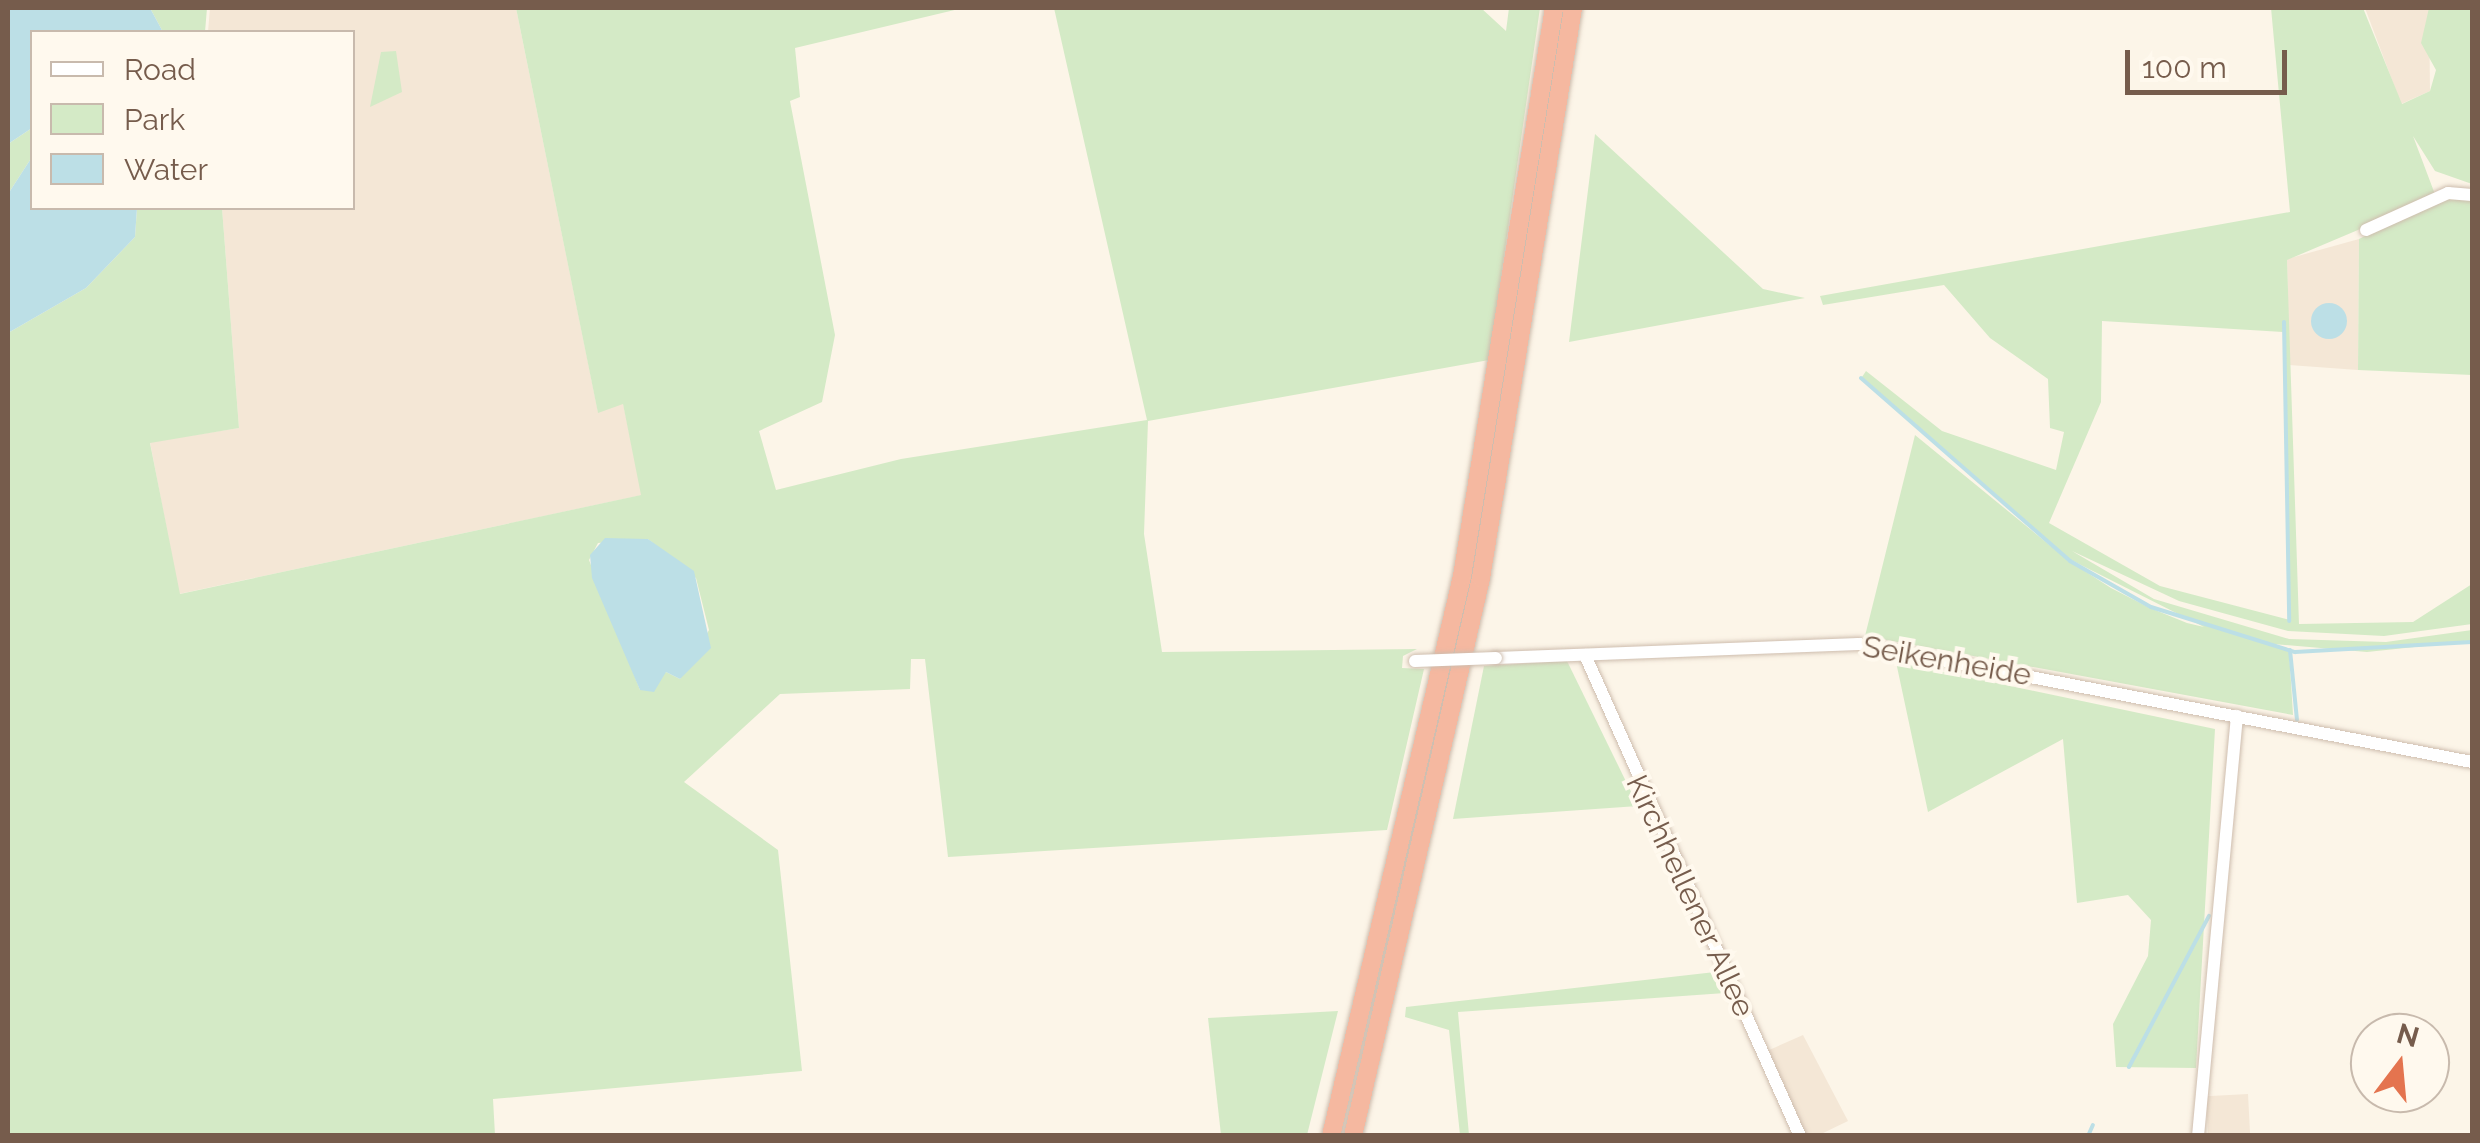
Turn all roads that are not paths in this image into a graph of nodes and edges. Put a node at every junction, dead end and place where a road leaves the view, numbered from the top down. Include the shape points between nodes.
1 (1554, 8) edge
2 (1573, 8) edge
3 (2472, 195) edge
4 (2366, 230) dead end
5 (1586, 655) junction
6 (1414, 661) dead end
7 (2237, 716) junction
8 (2472, 762) edge
9 (1331, 1136) edge
10 (1352, 1136) edge
11 (1800, 1136) edge
12 (2198, 1136) edge

1 - 9 highway via 1462,576
2 - 10 highway via 1481,578
3 - 4 street via 2448,193
5 - 6 street, Seikenheide, bridge
5 - 7 street, Seikenheide via 1858,644
5 - 11 street, Kirchhellener Allee
7 - 8 street, Seikenheide
7 - 12 street

